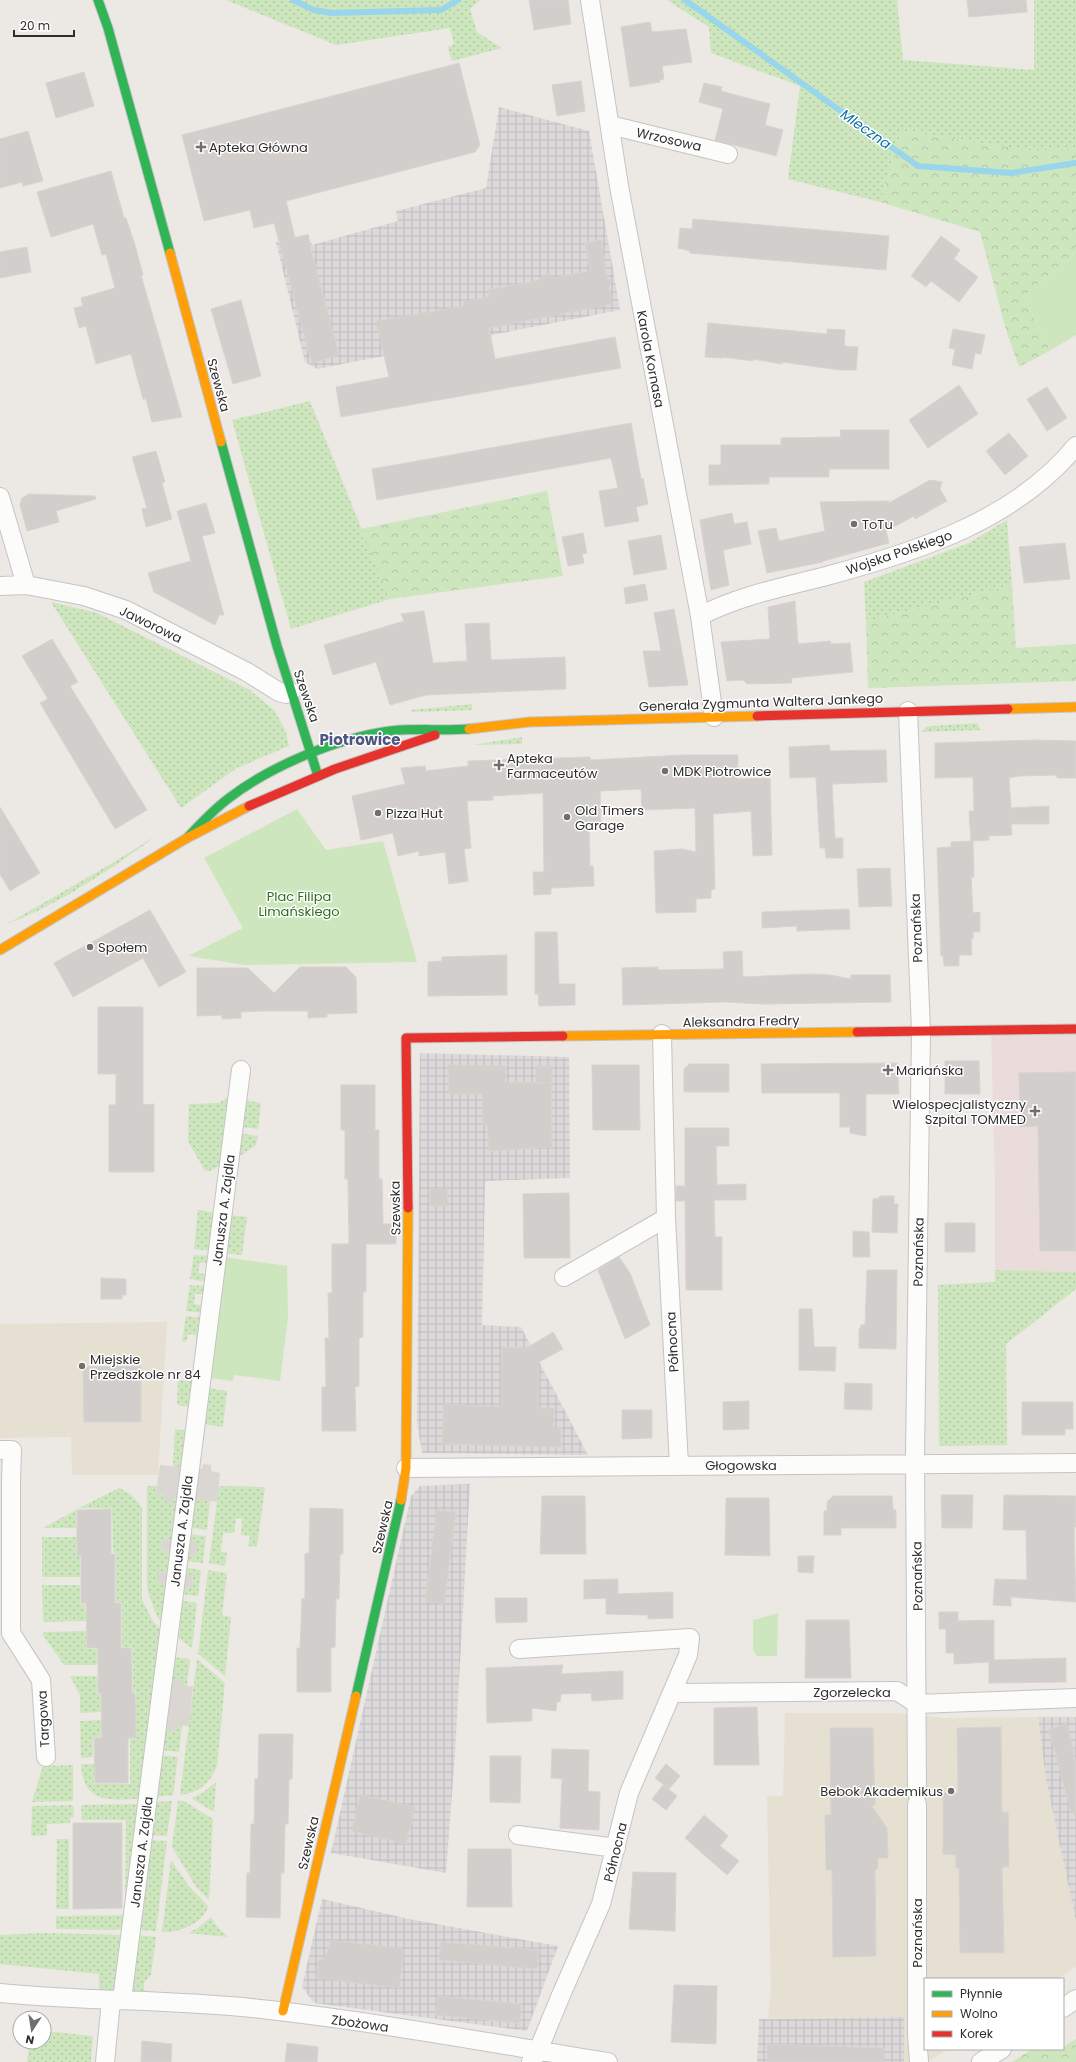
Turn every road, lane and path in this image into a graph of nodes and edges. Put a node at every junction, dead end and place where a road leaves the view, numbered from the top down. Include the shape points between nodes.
1 (98, 0) edge
2 (590, 0) edge
3 (610, 125) junction
4 (728, 154) dead end
5 (1076, 446) edge
6 (0, 497) edge
7 (26, 585) junction
8 (0, 586) edge
9 (700, 616) junction
10 (291, 692) junction
11 (1076, 707) edge
12 (908, 711) junction
13 (714, 717) junction
14 (447, 730) junction
15 (312, 755) junction
16 (318, 776) junction
17 (187, 838) junction
18 (0, 950) edge
19 (1076, 1029) edge
20 (921, 1032) junction
21 (662, 1034) junction
22 (406, 1038) joint
23 (241, 1070) dead end
24 (666, 1218) junction
25 (564, 1277) dead end
26 (6, 1450) edge
27 (1076, 1463) edge
28 (679, 1465) junction
29 (916, 1465) junction
30 (406, 1468) junction
31 (519, 1650) dead end
32 (673, 1693) junction
33 (1076, 1698) edge
34 (917, 1704) junction
35 (46, 1757) dead end
36 (518, 1835) dead end
37 (616, 1848) junction
38 (0, 1993) edge
39 (117, 1997) junction
40 (1076, 2000) edge
41 (1064, 2007) edge
42 (283, 2011) junction
43 (1000, 2050) edge
44 (535, 2056) edge
45 (104, 2062) edge
46 (608, 2062) edge
47 (919, 2062) edge
48 (981, 2062) edge

1 - 10 street, Szewska via 131,110
2 - 3 street, Karola Kornasa
3 - 4 street, Wrzosowa
3 - 9 street, Karola Kornasa via 634,268
5 - 9 street, Wojska Polskiego via 1026,492 984,520 957,533 869,564 749,596
6 - 7 street
7 - 8 street, Jaworowa
7 - 10 street, Jaworowa via 84,596 126,610 247,672 279,692
9 - 13 street, Karola Kornasa
10 - 15 street, Szewska
11 - 12 street, Generała Zygmunta Waltera Jankego
12 - 13 street, Generała Zygmunta Waltera Jankego
12 - 20 street, Poznańska
13 - 14 street, Generała Zygmunta Waltera Jankego via 529,722
14 - 15 street, Generała Zygmunta Waltera Jankego via 389,731 333,746
14 - 16 street, Generała Zygmunta Waltera Jankego
15 - 16 street, Szewska
15 - 17 street, Generała Zygmunta Waltera Jankego via 286,766 236,794
16 - 17 street, Generała Zygmunta Waltera Jankego via 254,804
17 - 18 street, Generała Zygmunta Waltera Jankego
19 - 20 street, Aleksandra Fredry
20 - 21 street, Aleksandra Fredry
20 - 29 street, Poznańska
21 - 22 street, Aleksandra Fredry
21 - 24 street, Północna
22 - 30 street, Szewska via 409,1251
23 - 39 street, Janusza A. Zajdla
24 - 25 street
24 - 28 street, Północna
26 - 35 street, Targowa via 10,1481 11,1633 41,1680
27 - 29 street, Głogowska
28 - 29 street, Głogowska
28 - 30 street, Głogowska
29 - 34 street, Poznańska
30 - 42 street, Szewska via 400,1506
31 - 32 street, Północna via 690,1638 688,1655
32 - 34 street, Zgorzelecka via 896,1691
32 - 37 street, Północna via 629,1793
33 - 34 street
34 - 47 street, Poznańska
36 - 37 street
37 - 44 street, Północna via 602,1904
38 - 39 street, Zbożowa
39 - 42 street, Zbożowa
39 - 45 street
40 - 41 street
42 - 44 street, Zbożowa via 495,2042
43 - 48 street
44 - 46 street, Zbożowa

